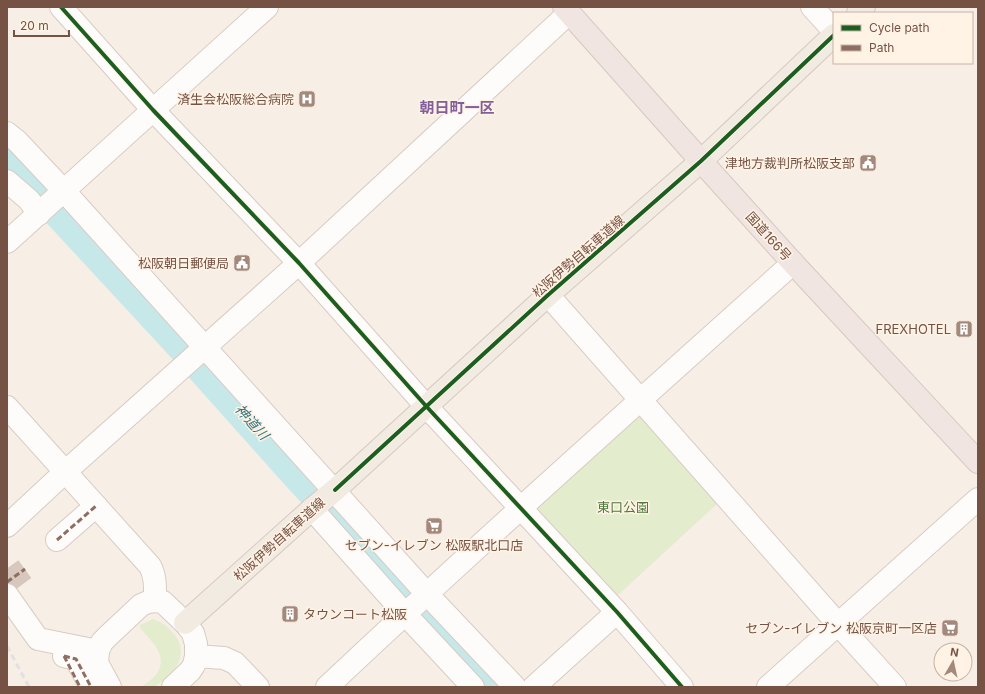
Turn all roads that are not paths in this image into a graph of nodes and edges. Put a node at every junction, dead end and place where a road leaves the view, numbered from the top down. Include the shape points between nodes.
1 (62, 7) edge
2 (266, 7) edge
3 (812, 7) edge
4 (567, 10) edge
5 (833, 31) edge
6 (833, 36) edge
7 (153, 110) junction
8 (7, 133) edge
9 (701, 161) junction
10 (7, 181) edge
11 (51, 202) junction
12 (7, 242) edge
13 (298, 263) junction
14 (793, 263) junction
15 (548, 295) junction
16 (202, 349) junction
17 (640, 400) junction
18 (426, 406) junction
19 (7, 407) edge
20 (978, 462) edge
21 (65, 472) junction
22 (335, 490) junction
23 (978, 499) edge
24 (96, 506) junction
25 (522, 508) junction
26 (312, 509) junction
27 (7, 526) edge
28 (57, 540) dead end
29 (428, 594) junction
30 (7, 595) edge
31 (155, 601) junction
32 (617, 612) junction
33 (405, 614) junction
34 (185, 623) junction
35 (838, 624) junction
36 (98, 652) junction
37 (196, 656) junction
38 (80, 687) edge
39 (91, 687) edge
40 (110, 687) edge
41 (173, 687) edge
42 (258, 687) edge
43 (327, 687) edge
44 (473, 687) edge
45 (515, 687) edge
46 (534, 687) edge
47 (682, 687) edge
48 (768, 687) edge
49 (895, 687) edge

1 - 7 street
2 - 7 street
3 - 5 street
4 - 9 highway, 国道166号
4 - 13 street
6 - 9 main road, 松阪伊勢自転車道線
7 - 11 street
7 - 13 street
8 - 11 street via 17,141
9 - 14 highway, 国道166号
9 - 15 main road, 松阪伊勢自転車道線
10 - 11 street via 29,200
11 - 12 street
11 - 16 street
13 - 16 street
13 - 18 street
14 - 17 street
14 - 20 highway, 国道166号
15 - 17 street
15 - 18 main road, 松阪伊勢自転車道線
16 - 21 street
16 - 22 street
17 - 25 street
17 - 35 street
18 - 22 main road, 松阪伊勢自転車道線
18 - 25 street
19 - 21 street
21 - 24 street
21 - 27 street
22 - 26 main road, 松阪伊勢自転車道線
22 - 29 street
23 - 35 street
24 - 28 street
24 - 31 street via 150,566 154,577
25 - 29 street
25 - 32 street
26 - 33 street
26 - 34 main road, 松阪伊勢自転車道線
29 - 33 street
29 - 45 street
30 - 36 street via 38,640
31 - 34 street via 163,602
31 - 36 street via 141,605 102,642
32 - 46 street
32 - 47 street
33 - 43 street
33 - 44 street
34 - 37 street via 193,633
35 - 48 street
35 - 49 street
36 - 40 street via 97,663
37 - 41 street via 190,671
37 - 42 street via 224,658 235,663
38 - 39 street via 64,656 76,659

